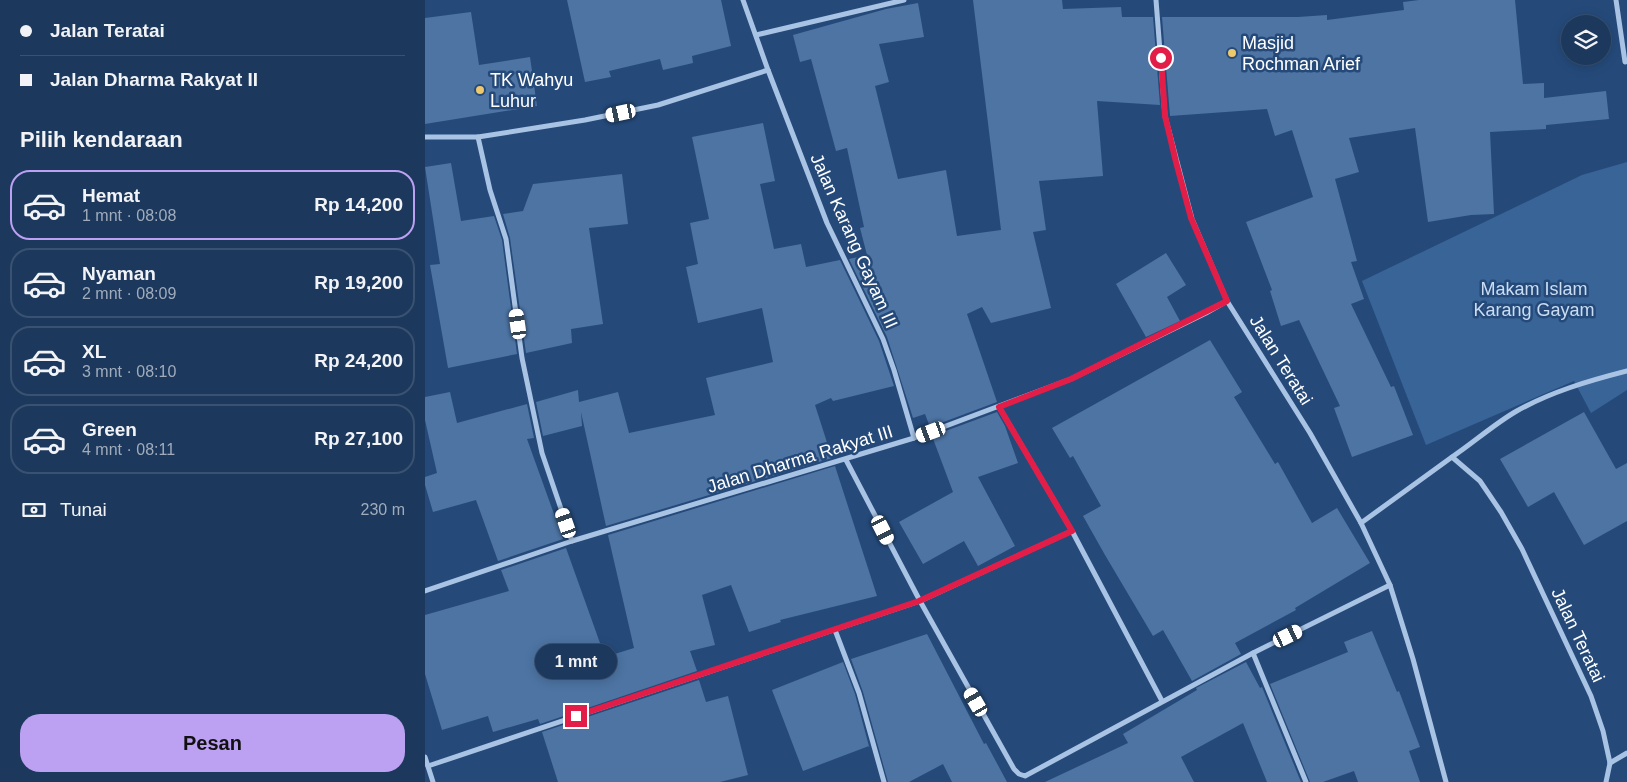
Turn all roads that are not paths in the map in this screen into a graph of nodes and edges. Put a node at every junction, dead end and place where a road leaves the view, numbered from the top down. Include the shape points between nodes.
1 (743, 0) edge
2 (904, 0) edge
3 (1156, 0) edge
4 (1616, 0) edge
5 (756, 35) junction
6 (1625, 62) dead end
7 (768, 70) junction
8 (425, 137) edge
9 (478, 137) junction
10 (1227, 301) junction
11 (1627, 371) edge
12 (999, 407) junction
13 (914, 438) junction
14 (1452, 457) junction
15 (846, 460) junction
16 (1361, 523) junction
17 (1072, 531) junction
18 (572, 541) junction
19 (1390, 586) junction
20 (425, 591) edge
21 (919, 601) junction
22 (835, 630) junction
23 (1253, 653) junction
24 (1162, 701) junction
25 (1627, 753) edge
26 (425, 757) edge
27 (1609, 764) junction
28 (428, 766) junction
29 (433, 782) edge
30 (883, 782) edge
31 (1306, 782) edge
32 (1446, 782) edge
33 (1606, 782) edge

1 - 5 street, Jalan Karang Gayam III
2 - 5 street
3 - 10 street, Jalan Teratai via 1165,116 1191,218
4 - 6 street
5 - 7 street, Jalan Karang Gayam III
7 - 9 street via 658,105
7 - 13 street, Jalan Karang Gayam III via 827,223 883,340
8 - 9 street
9 - 18 street via 506,239 522,358 542,453
10 - 12 street, Jalan Dharma Rakyat III via 1071,379
10 - 16 street, Jalan Teratai via 1310,433
11 - 14 street via 1583,383 1538,401 1514,413
12 - 13 street, Jalan Dharma Rakyat III
12 - 17 street
13 - 15 street, Jalan Dharma Rakyat III
14 - 16 street
14 - 27 street, Jalan Teratai via 1480,481 1522,549 1591,696 1603,731
15 - 18 street, Jalan Dharma Rakyat III
15 - 21 street
16 - 19 street, Jalan Teratai
17 - 21 street
17 - 24 street
18 - 20 street, Jalan Dharma Rakyat III
19 - 23 street
19 - 32 street, Jalan Teratai
21 - 22 street
21 - 24 street via 1019,774 1030,774
22 - 28 street
22 - 30 street via 859,693
23 - 24 street
23 - 31 street
25 - 27 street
26 - 28 street
27 - 33 street, Jalan Teratai
28 - 29 street

